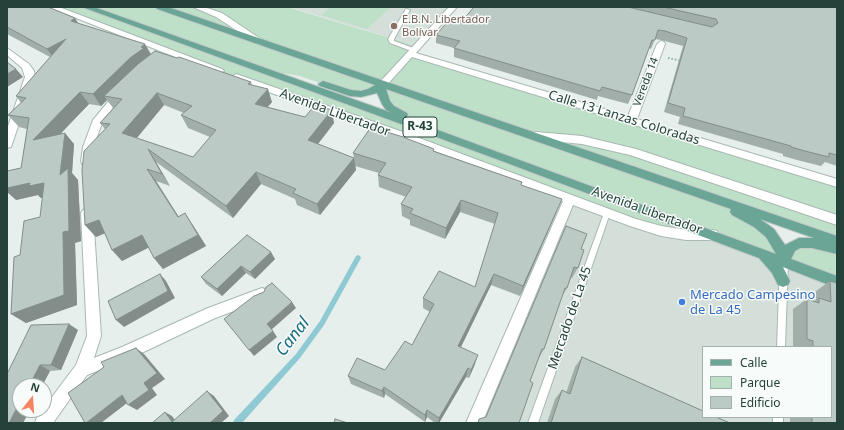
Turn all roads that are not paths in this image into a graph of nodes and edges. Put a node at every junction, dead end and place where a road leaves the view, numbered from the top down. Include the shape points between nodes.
1 (52, 7) edge
2 (86, 7) edge
3 (160, 7) edge
4 (197, 7) edge
5 (454, 7) edge
6 (408, 10) dead end
7 (261, 42) junction
8 (661, 44) dead end
9 (7, 51) edge
10 (413, 52) junction
11 (253, 67) junction
12 (384, 84) junction
13 (126, 86) edge
14 (632, 120) junction
15 (444, 136) junction
16 (536, 136) junction
17 (7, 144) edge
18 (85, 176) edge
19 (837, 183) edge
20 (693, 190) junction
21 (570, 199) junction
22 (86, 204) edge
23 (607, 213) junction
24 (837, 220) edge
25 (713, 235) junction
26 (837, 241) edge
27 (837, 249) edge
28 (752, 250) junction
29 (784, 262) junction
30 (823, 276) junction
31 (783, 282) junction
32 (837, 282) edge
33 (262, 294) edge
34 (781, 346) edge
35 (82, 370) junction
36 (43, 423) edge
37 (474, 423) edge
38 (533, 423) edge

1 - 21 street, Avenida Libertador via 163,56 406,138
2 - 11 main road, Avenida Libertador / R-43
3 - 7 main road, R-43
4 - 7 street via 219,15
5 - 10 street
6 - 10 lane via 391,39 392,42
7 - 12 main road, R-43
8 - 14 street, Vereda 14
9 - 17 street via 26,66 30,77
10 - 12 street
10 - 14 street, Calle 13 Lanzas Coloradas
11 - 12 main road via 299,76 350,93 370,92
11 - 15 main road, Avenida Libertador / R-43
12 - 15 main road via 382,96 390,108
12 - 16 main road, R-43
13 - 18 street via 98,120 88,147
14 - 19 street, Calle 13 Lanzas Coloradas
15 - 25 main road, Avenida Libertador / R-43
16 - 20 main road, R-43
16 - 24 street via 582,140 612,147
20 - 26 main road, R-43
20 - 29 main road via 758,224 778,243
21 - 23 street, Avenida Libertador
21 - 37 street
22 - 35 street via 94,336
23 - 25 street, Avenida Libertador via 661,231 686,235
23 - 38 lane, Mercado de La 45
25 - 28 main road, Avenida Libertador / R-43
27 - 29 main road via 812,243 799,243 787,252
28 - 29 main road, Avenida Libertador / R-43
28 - 31 main road via 765,257 777,269
29 - 30 main road, Avenida Libertador / R-43
29 - 31 lane
30 - 31 main road, R-43 via 801,272 792,274
30 - 32 main road, Avenida Libertador / R-43
31 - 34 lane
33 - 35 street via 208,314 126,353
35 - 36 street

